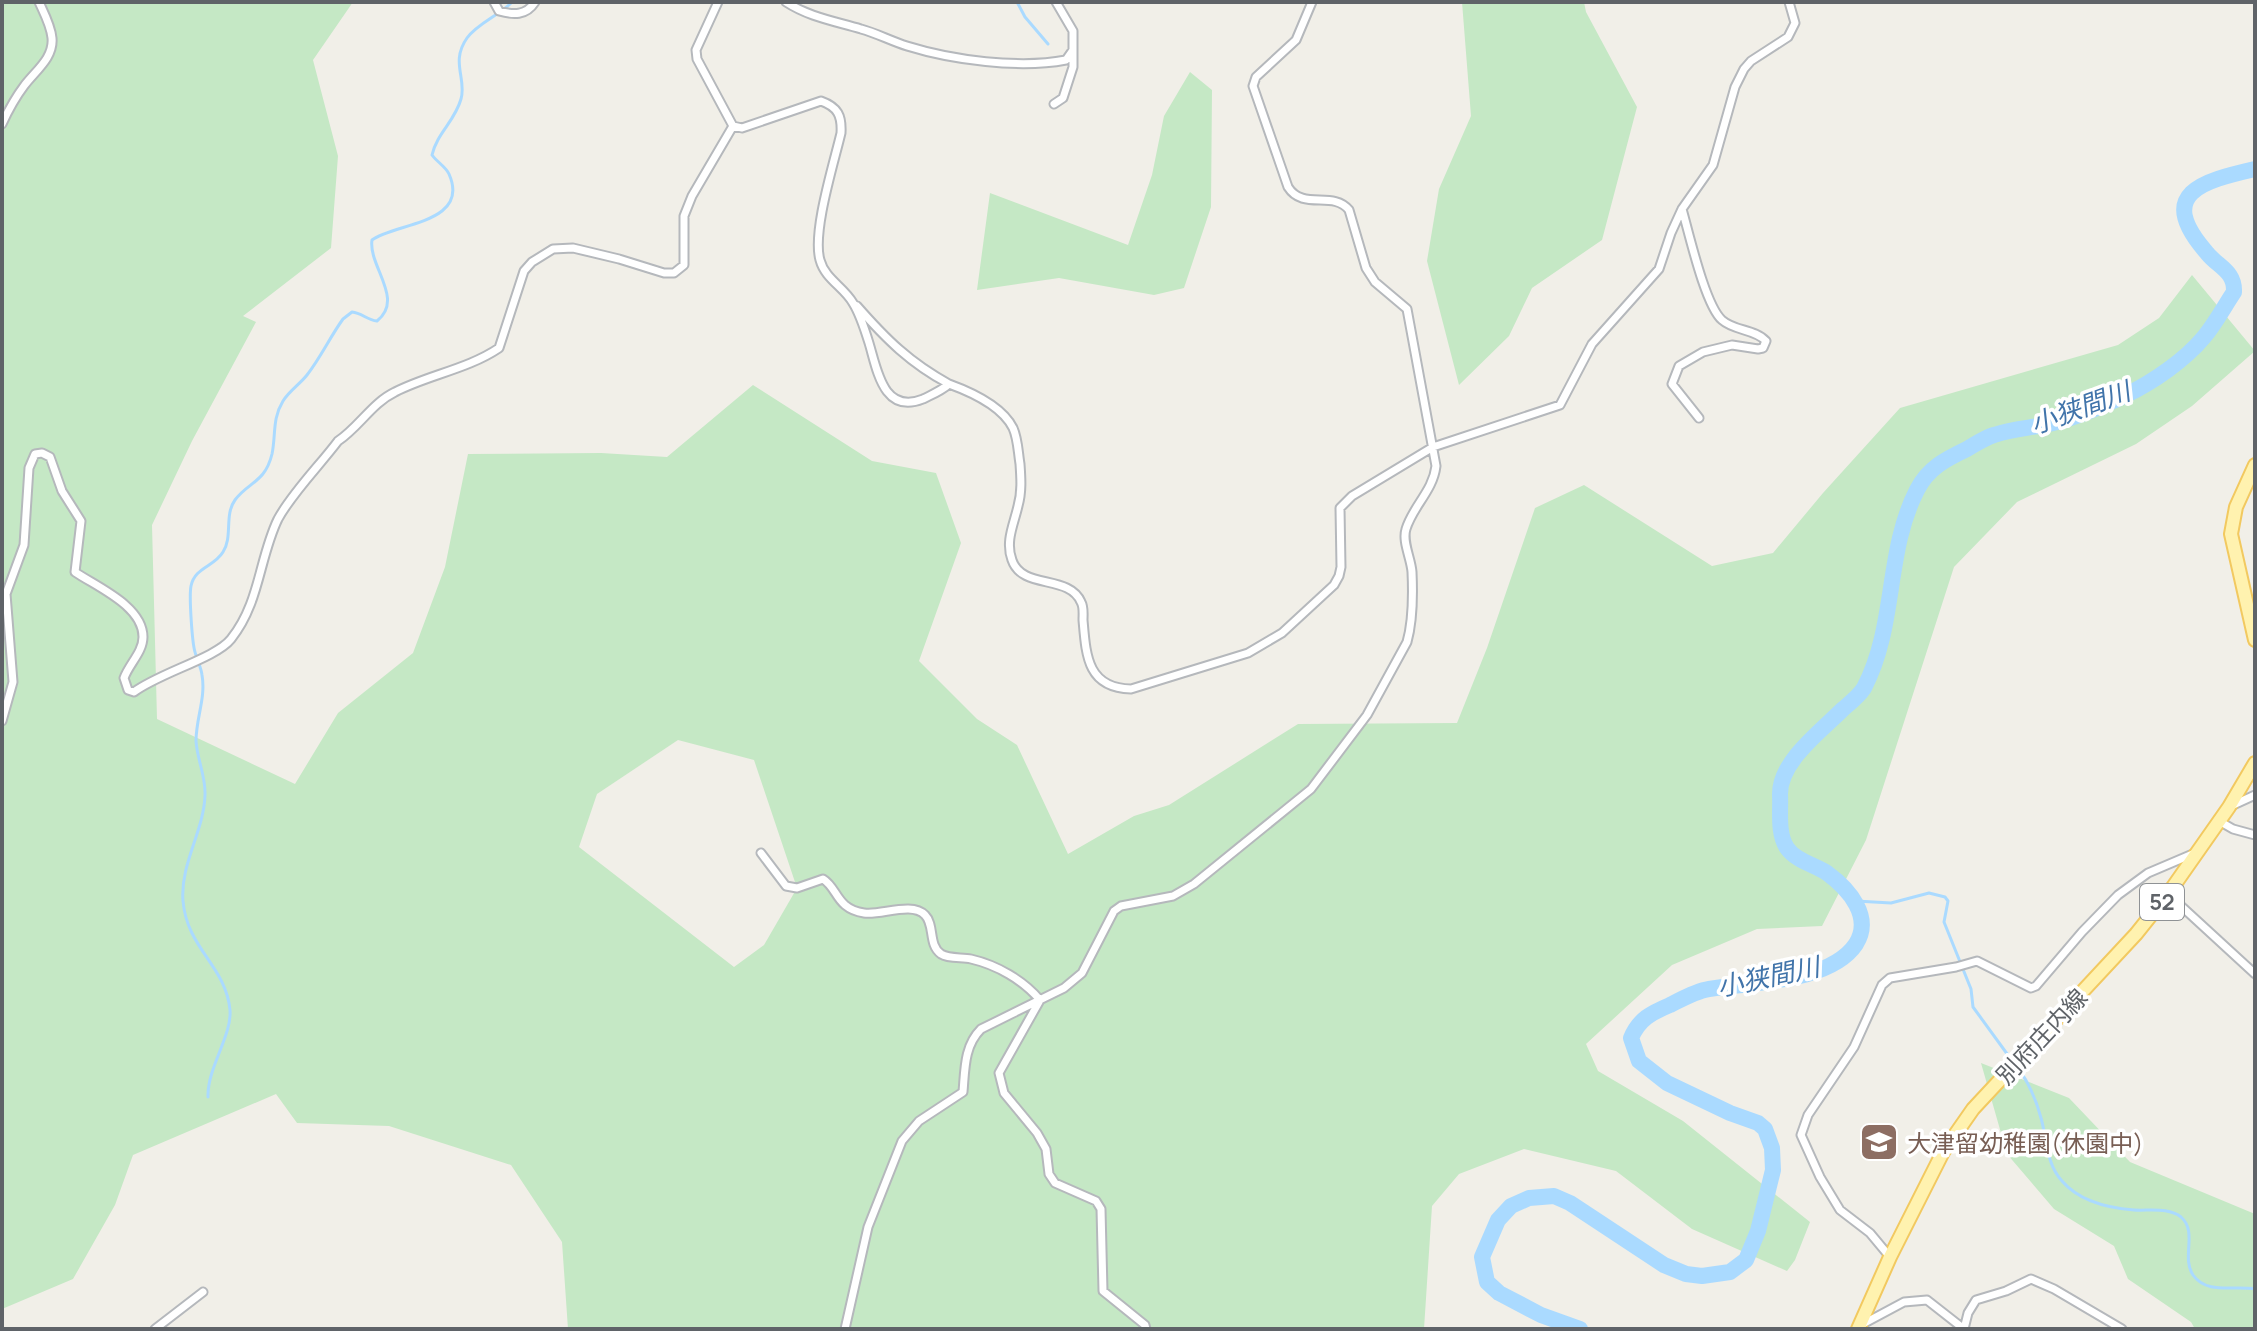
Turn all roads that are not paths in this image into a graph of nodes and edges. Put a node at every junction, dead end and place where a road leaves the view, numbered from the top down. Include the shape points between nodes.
1 (39, 2) edge
2 (494, 2) edge
3 (535, 2) edge
4 (718, 2) edge
5 (786, 2) edge
6 (1056, 2) edge
7 (1312, 2) edge
8 (1789, 2) edge
9 (1073, 50) junction
10 (1054, 104) dead end
11 (2, 124) edge
12 (733, 126) junction
13 (1682, 209) junction
14 (852, 302) junction
15 (949, 384) junction
16 (1699, 418) dead end
17 (1433, 447) junction
18 (2255, 465) edge
19 (2255, 640) edge
20 (2, 721) edge
21 (2255, 763) edge
22 (2255, 795) edge
23 (2229, 807) junction
24 (2219, 821) junction
25 (2255, 835) edge
26 (2197, 852) junction
27 (761, 853) dead end
28 (2168, 894) junction
29 (2255, 974) edge
30 (1040, 1000) junction
31 (1890, 1257) junction
32 (203, 1292) dead end
33 (1859, 1328) edge
34 (155, 1329) edge
35 (845, 1329) edge
36 (1146, 1329) edge
37 (2122, 1329) edge

1 - 11 street via 52,47
2 - 3 street via 499,11 514,15
4 - 12 street via 696,50 697,59
5 - 9 street via 810,16 970,59 1046,64 1066,60
6 - 9 street via 1073,31
7 - 17 street via 1296,40 1256,77 1255,96 1294,196 1344,203 1366,268 1407,309
8 - 13 street via 1795,23 1788,37 1744,69 1713,165
9 - 10 street via 1063,98
12 - 14 street via 742,128 821,101 838,111 841,133 818,237 820,260 829,278
12 - 20 street via 684,216 684,265 664,273 573,248 553,249 532,262 524,271 499,348 391,394 338,441 279,519 251,604 231,639 134,692 124,678 140,652 140,624 129,608 75,572 81,521 62,491 50,457 35,454 29,468 24,545 6,594 13,682
13 - 16 street via 1698,270 1717,313 1766,341 1758,349 1721,346 1679,366 1672,384
13 - 17 street via 1659,269 1592,344 1560,405
14 - 15 street via 917,367
14 - 15 street via 886,392 914,402
15 - 17 street via 1000,412 1013,427 1022,483 1009,538 1012,563 1025,576 1077,595 1088,662 1104,683 1120,689 1248,653 1282,633 1339,576 1339,519 1345,501
17 - 30 street via 1435,476 1406,528 1412,571 1410,631 1367,715 1311,789 1289,809 1194,884 1173,896 1114,911 1082,973
18 - 19 main road via 2236,507 2231,534
21 - 23 main road, 別府庄内線 / 52
22 - 23 street
23 - 24 main road, 別府庄内線 / 52
24 - 25 street
24 - 26 main road, 別府庄内線 / 52
26 - 28 main road, 別府庄内線 / 52
26 - 31 street via 2133,882 2036,986 1977,961 1890,978 1882,985 1854,1047 1808,1115 1801,1135 1840,1210
27 - 30 street via 791,888 823,879 838,901 859,913 923,913 935,949 943,956 993,967 1027,984
28 - 29 street
28 - 31 main road, 別府庄内線 / 52 via 1973,1109 1943,1152
30 - 35 street via 971,1039 963,1092 919,1121 902,1141 868,1227
30 - 36 street via 999,1073 1004,1093 1037,1133 1055,1183 1096,1201 1101,1209 1103,1291
31 - 33 main road, 別府庄内線 / 52
32 - 34 street
33 - 37 street via 1904,1302 1927,1300 1964,1329 1976,1300 2031,1279

